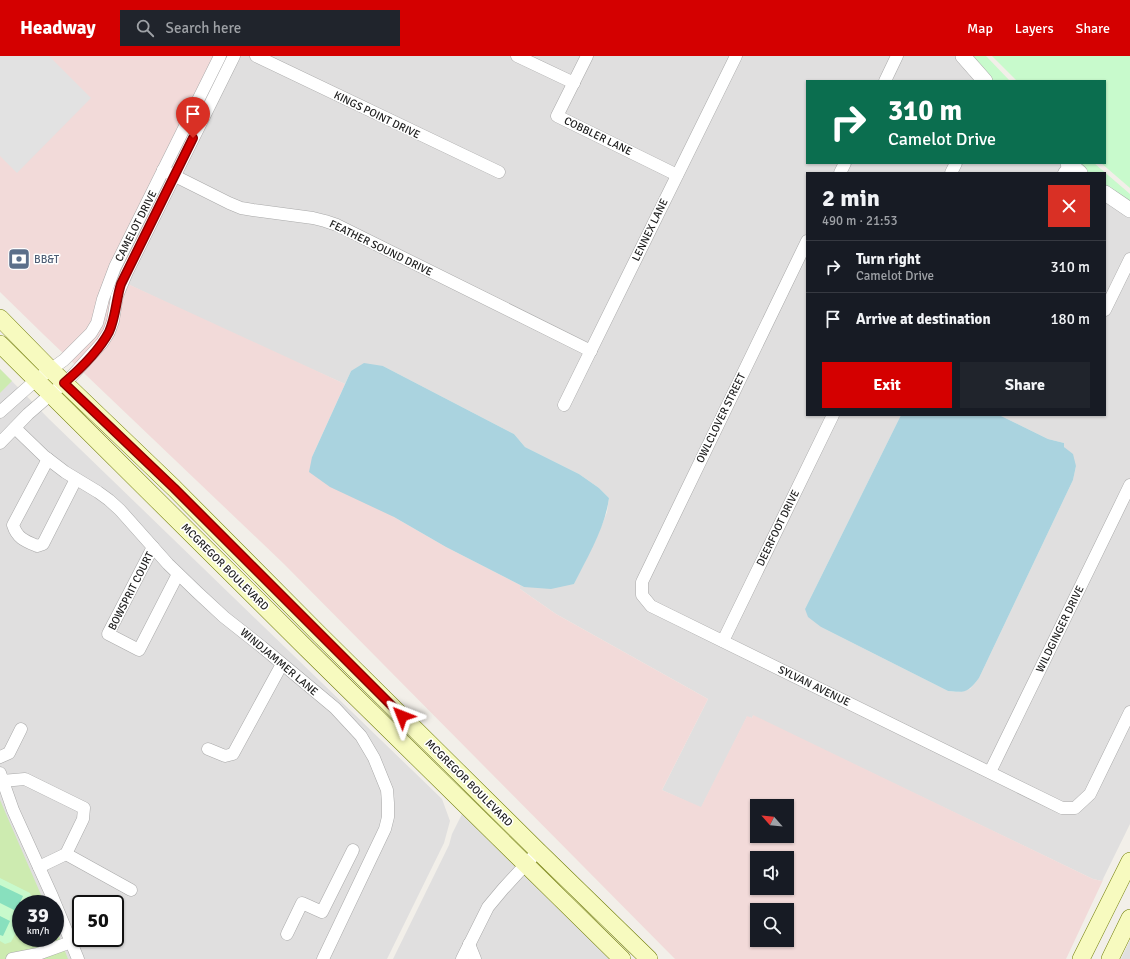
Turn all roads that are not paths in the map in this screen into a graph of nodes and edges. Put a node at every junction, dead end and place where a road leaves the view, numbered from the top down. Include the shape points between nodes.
1 (220, 56) edge
2 (234, 56) edge
3 (256, 56) edge
4 (517, 56) edge
5 (587, 56) edge
6 (736, 56) edge
7 (897, 56) edge
8 (963, 56) edge
9 (885, 80) edge
10 (984, 80) edge
11 (574, 83) junction
12 (163, 170) junction
13 (499, 172) dead end
14 (677, 175) junction
15 (174, 176) junction
16 (1106, 194) edge
17 (1130, 210) edge
18 (806, 243) edge
19 (1130, 258) edge
20 (1106, 308) edge
21 (0, 318) edge
22 (0, 344) edge
23 (591, 351) junction
24 (50, 369) junction
25 (36, 380) junction
26 (64, 383) junction
27 (51, 395) junction
28 (564, 405) dead end
29 (0, 412) edge
30 (833, 416) edge
31 (15, 428) junction
32 (0, 443) edge
33 (48, 459) junction
34 (76, 479) junction
35 (1130, 485) edge
36 (153, 547) junction
37 (178, 574) junction
38 (642, 595) joint
39 (723, 641) junction
40 (282, 664) junction
41 (1130, 712) edge
42 (21, 729) dead end
43 (208, 749) dead end
44 (0, 757) edge
45 (990, 772) junction
46 (1, 777) edge
47 (353, 850) dead end
48 (538, 851) junction
49 (66, 854) junction
50 (1130, 860) edge
51 (525, 864) junction
52 (39, 867) junction
53 (131, 890) dead end
54 (322, 912) junction
55 (1130, 918) edge
56 (341, 922) junction
57 (287, 934) dead end
58 (72, 942) joint
59 (469, 944) junction
60 (74, 947) edge
61 (12, 959) edge
62 (78, 959) edge
63 (323, 959) edge
64 (462, 959) edge
65 (475, 959) edge
66 (622, 959) edge
67 (649, 959) edge
68 (1081, 959) edge
69 (1110, 959) edge

1 - 12 street, CAMELOT DRIVE
2 - 15 street, CAMELOT DRIVE
3 - 13 street, KINGS POINT DRIVE
4 - 11 street
5 - 11 street, COBBLER LANE
6 - 14 street, LENNEX LANE
7 - 9 street
8 - 10 street
11 - 14 street, COBBLER LANE via 557,116
12 - 15 street, FEATHER SOUND DRIVE
12 - 24 street, CAMELOT DRIVE via 115,267 102,299 97,323 91,333 64,360
14 - 23 street, LENNEX LANE
15 - 23 street, FEATHER SOUND DRIVE via 241,208 313,218 337,225
15 - 26 street, CAMELOT DRIVE via 121,284 109,332 102,343
16 - 17 street
18 - 38 street, OWLCLOVER STREET via 642,582
19 - 20 street
21 - 24 main road, MCGREGOR BOULEVARD
22 - 25 main road, MCGREGOR BOULEVARD
23 - 28 street, LENNEX LANE
24 - 25 street, CAMELOT DRIVE
24 - 26 main road, MCGREGOR BOULEVARD
25 - 27 main road, MCGREGOR BOULEVARD
25 - 29 street, CAMELOT DRIVE
26 - 27 street, CAMELOT DRIVE
26 - 48 main road, MCGREGOR BOULEVARD via 174,488
27 - 31 street, CAMELOT DRIVE
27 - 51 main road, MCGREGOR BOULEVARD
30 - 39 street, DEERFOOT DRIVE
31 - 32 street, CAMELOT DRIVE
31 - 33 street, WINDJAMMER LANE
33 - 34 street, WINDJAMMER LANE
33 - 34 street via 13,525 22,539 37,546 43,544
34 - 36 street, WINDJAMMER LANE via 109,500
35 - 45 street, WILDGINGER DRIVE
36 - 37 street, WINDJAMMER LANE
36 - 37 street, BOWSPRIT COURT via 108,634 139,650
37 - 40 street, WINDJAMMER LANE via 224,617
38 - 39 street, SYLVAN AVENUE via 651,606
39 - 45 street, SYLVAN AVENUE
40 - 43 street via 234,754 225,756
40 - 56 street, WINDJAMMER LANE via 335,708 361,736 374,758 387,790 388,810 385,829
41 - 45 street, SYLVAN AVENUE via 1090,794 1075,808 1062,808
42 - 44 street via 10,753
46 - 49 street via 25,779 84,808 83,819
46 - 52 street
47 - 54 street
48 - 51 street
48 - 67 main road, MCGREGOR BOULEVARD
49 - 52 street
49 - 53 street
50 - 68 main road
51 - 59 street via 488,907
51 - 66 main road, MCGREGOR BOULEVARD
52 - 58 street
54 - 56 street
54 - 57 street via 302,903
55 - 69 main road
56 - 63 street, WINDJAMMER LANE
58 - 61 street via 38,954
59 - 64 street
59 - 65 street
60 - 62 street

